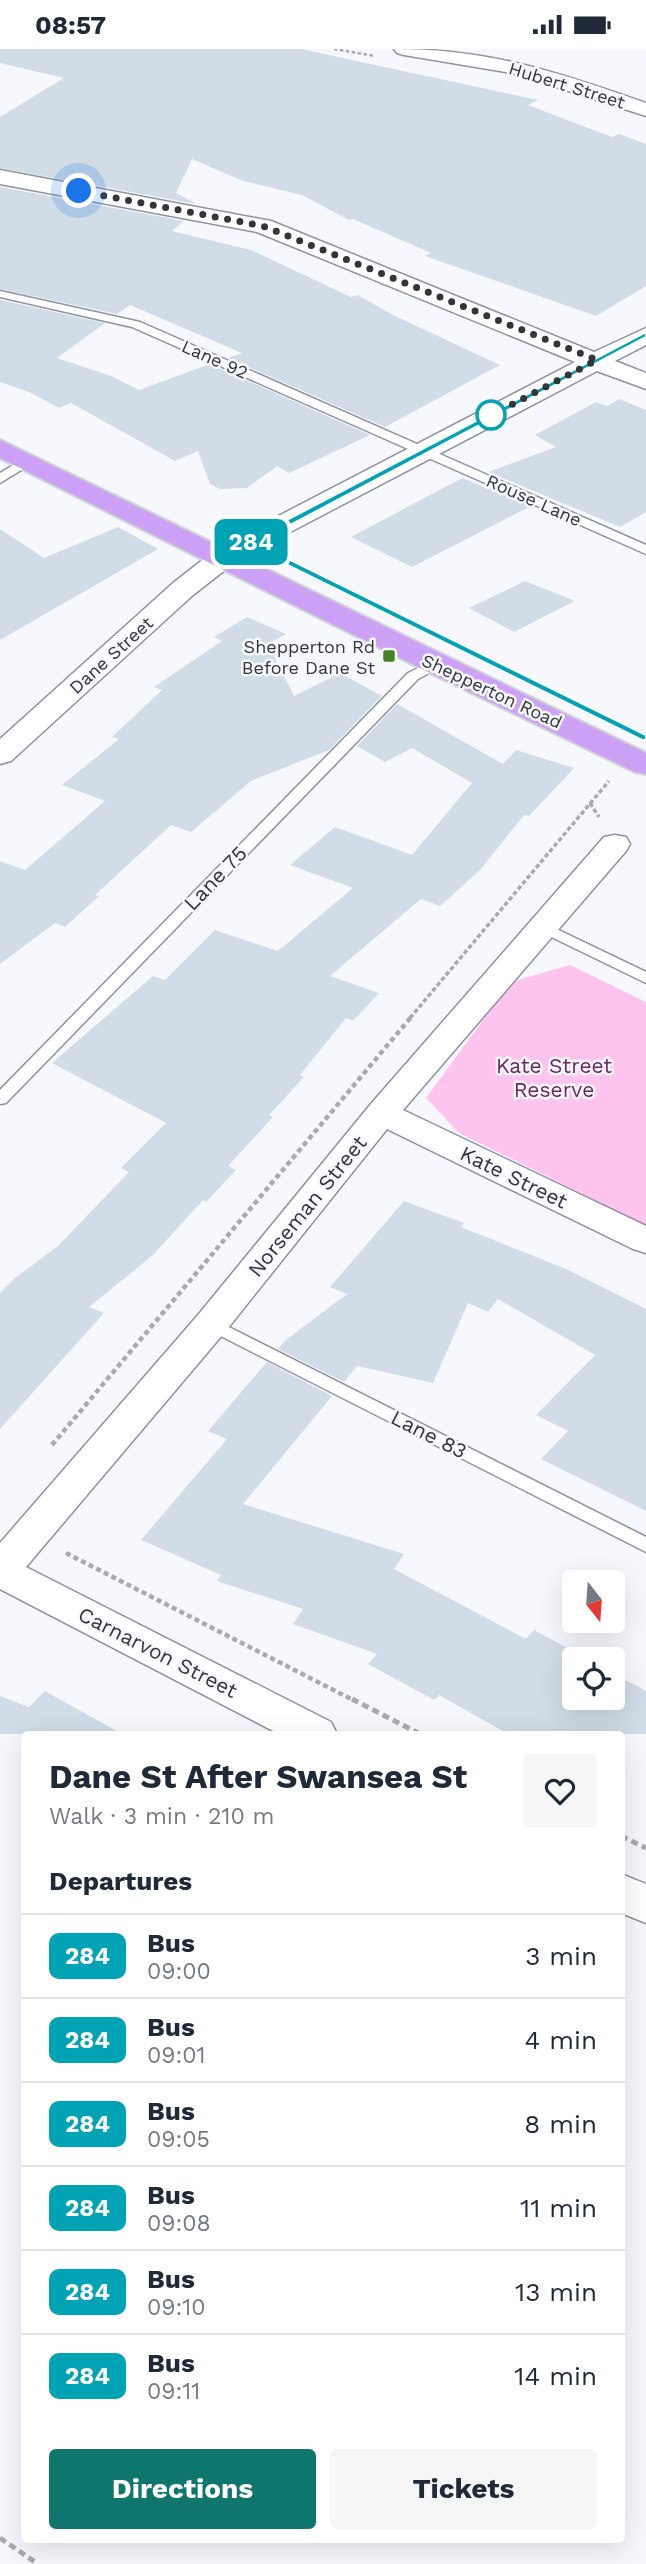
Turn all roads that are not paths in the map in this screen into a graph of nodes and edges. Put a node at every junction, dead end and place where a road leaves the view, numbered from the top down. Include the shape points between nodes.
1 (404, 49) edge
2 (646, 110) edge
3 (0, 177) edge
4 (0, 294) edge
5 (646, 335) edge
6 (597, 360) junction
7 (646, 382) edge
8 (0, 425) edge
9 (0, 447) edge
10 (422, 451) junction
11 (27, 460) junction
12 (0, 479) edge
13 (236, 550) junction
14 (646, 550) edge
15 (435, 664) junction
16 (646, 738) edge
17 (0, 755) edge
18 (646, 765) edge
19 (615, 844) dead end
20 (541, 927) junction
21 (646, 978) edge
22 (0, 1099) edge
23 (382, 1113) junction
24 (646, 1241) edge
25 (211, 1324) junction
26 (646, 1545) edge
27 (0, 1570) edge
28 (310, 1731) edge
29 (625, 1894) edge
30 (646, 1905) edge

1 - 2 street, Hubert Street via 514,67
3 - 6 street via 263,226
4 - 10 lane, Lane 92 via 136,324
5 - 6 street, Dane Street
6 - 7 street
6 - 10 street, Dane Street
8 - 13 highway, Shepperton Road
9 - 11 highway, Shepperton Road
10 - 13 street, Dane Street
10 - 14 lane, Rouse Lane
11 - 12 lane
11 - 13 highway, Shepperton Road
13 - 15 highway, Shepperton Road
13 - 16 highway, Shepperton Road
13 - 17 street, Dane Street via 191,582
15 - 18 highway, Shepperton Road
15 - 22 lane, Lane 75 via 413,676
19 - 20 street, Norseman Street
20 - 21 lane
20 - 23 street, Norseman Street
23 - 24 street, Kate Street
23 - 25 street, Norseman Street
25 - 26 lane, Lane 83
25 - 27 street, Norseman Street
27 - 28 street, Carnarvon Street
29 - 30 street

